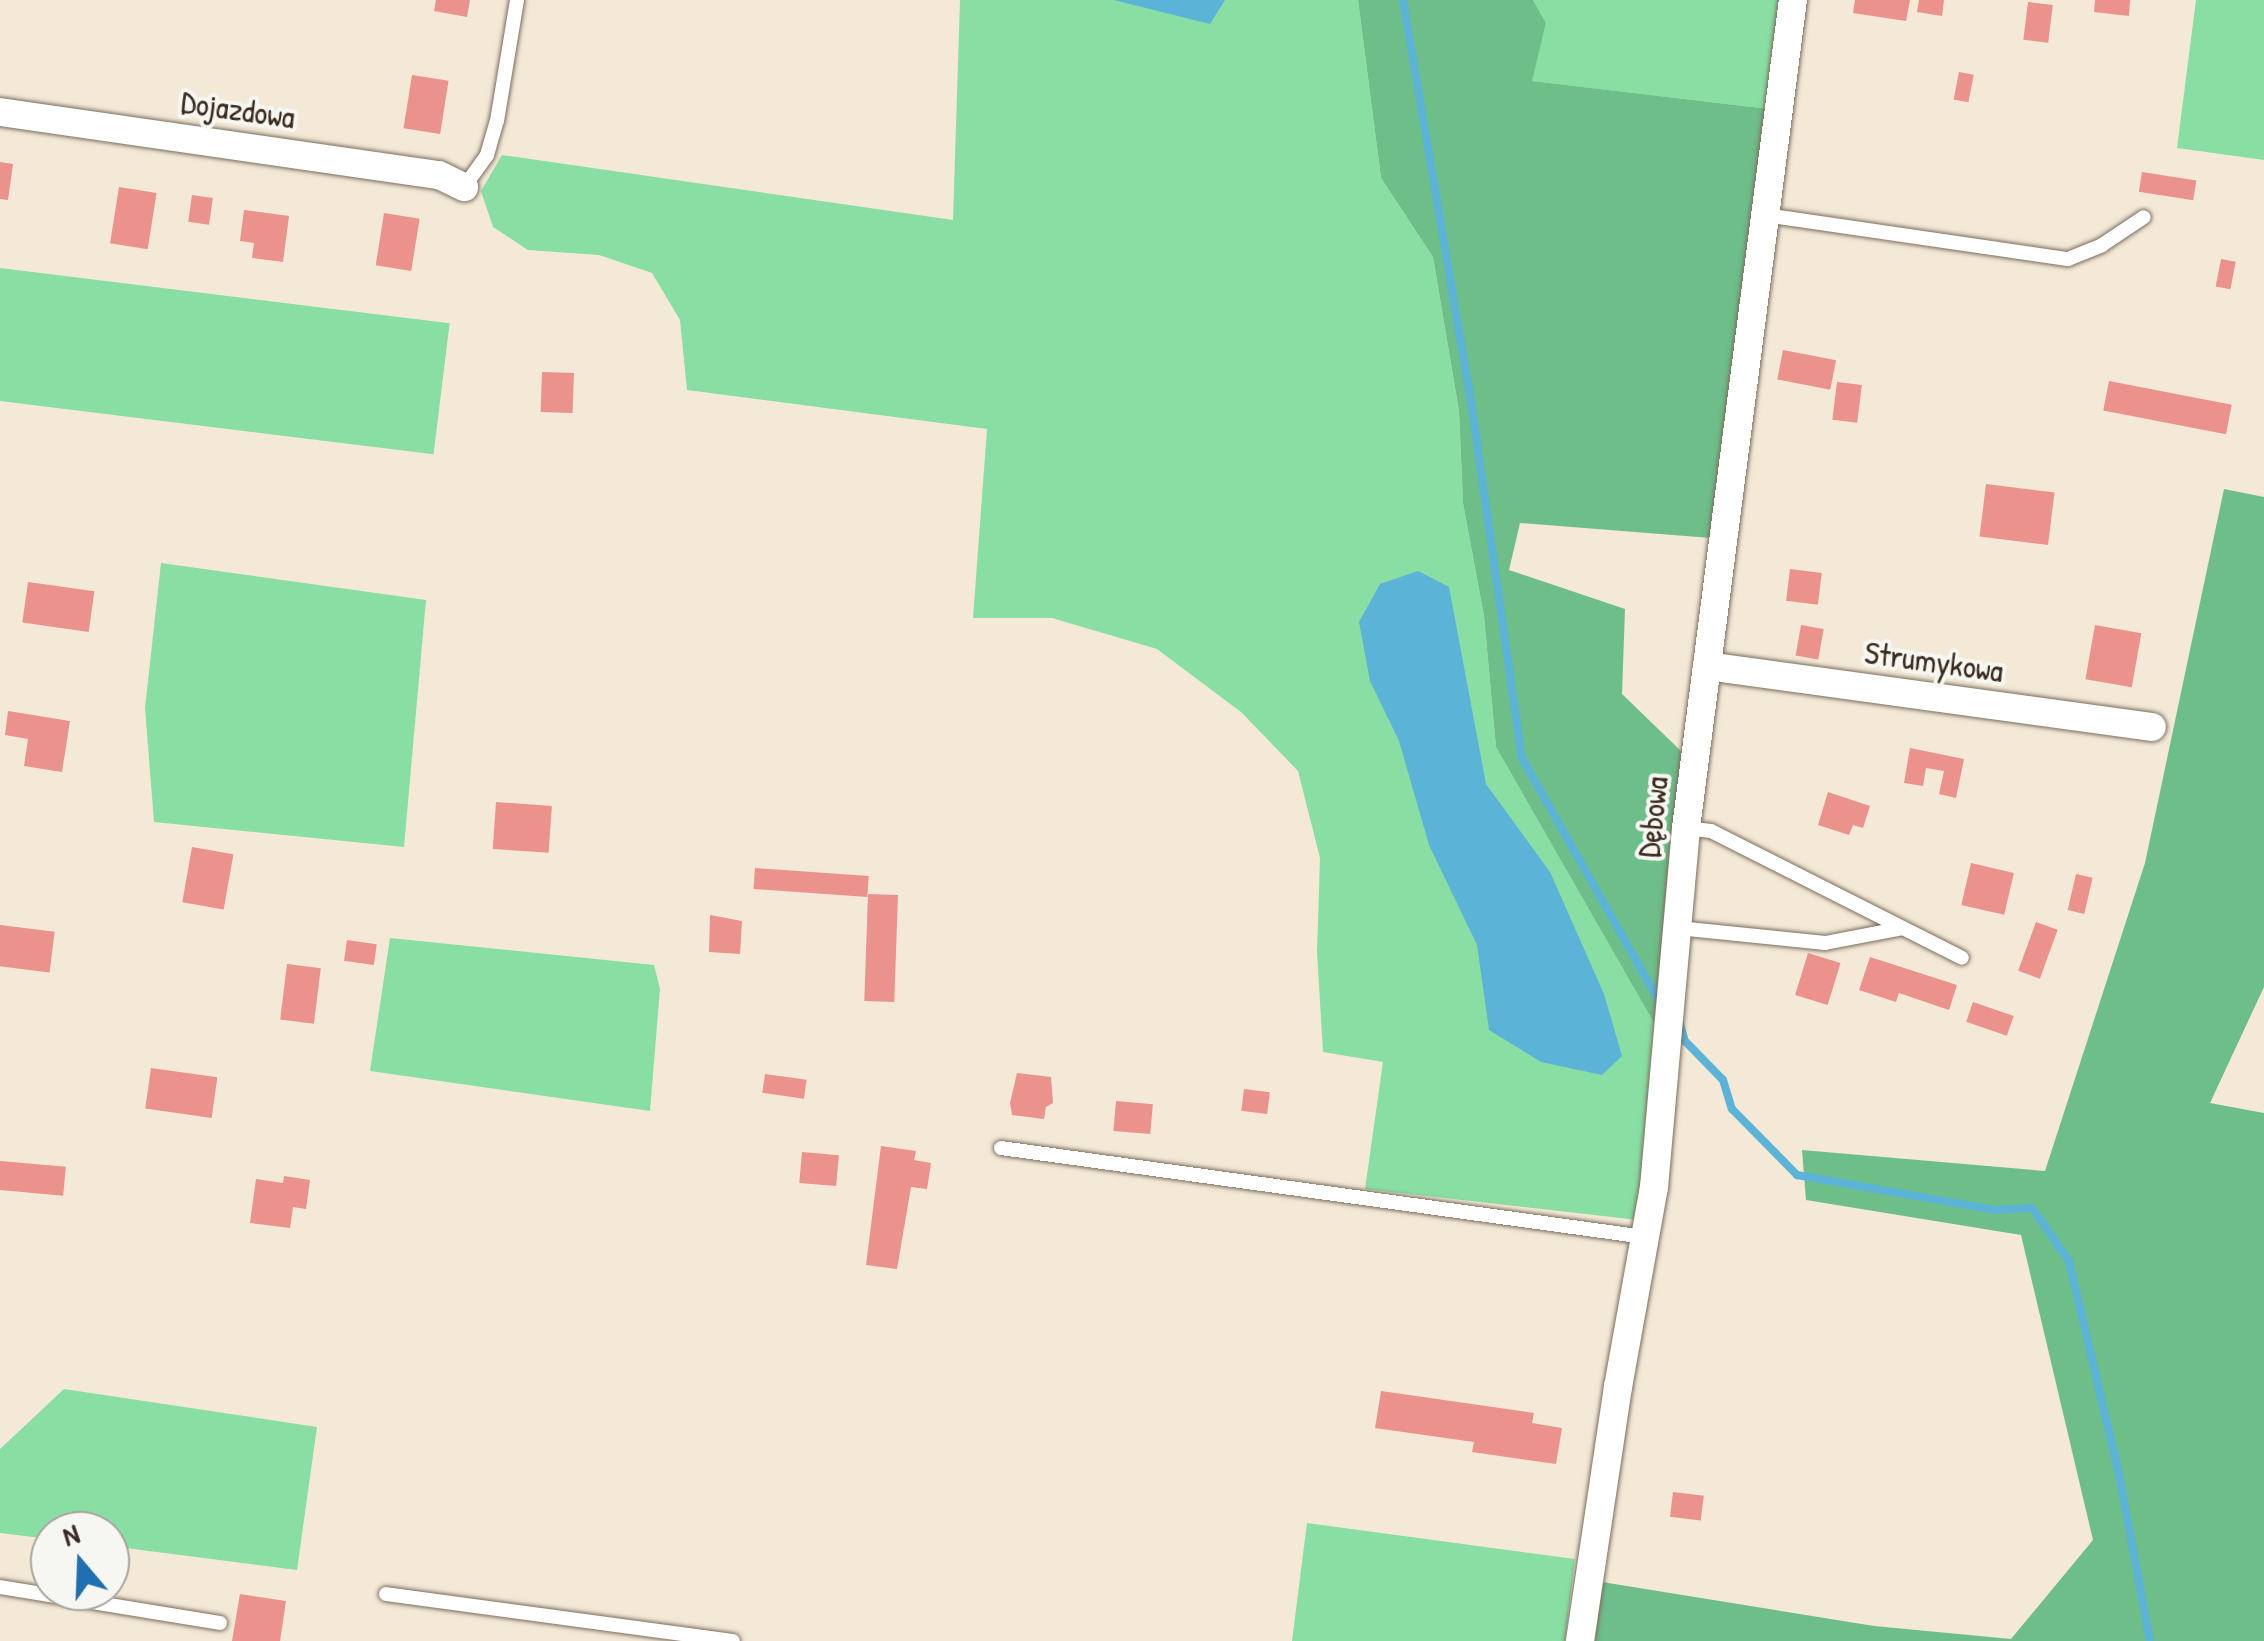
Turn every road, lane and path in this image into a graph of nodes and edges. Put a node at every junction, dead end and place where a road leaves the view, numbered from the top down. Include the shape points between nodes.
1 (517, 0) edge
2 (1793, 0) edge
3 (0, 112) edge
4 (464, 186) joint
5 (1765, 215) junction
6 (2144, 217) dead end
7 (1707, 666) junction
8 (2152, 727) dead end
9 (1686, 828) junction
10 (1678, 928) junction
11 (1902, 928) junction
12 (1962, 958) dead end
13 (1000, 1148) dead end
14 (1645, 1237) junction
15 (0, 1587) edge
16 (386, 1594) dead end
17 (220, 1623) dead end
18 (734, 1641) edge
19 (1580, 1641) edge

1 - 4 lane via 497,121 486,155
2 - 5 street, Dębowa
3 - 4 street, Dojazdowa via 439,175
5 - 6 lane via 2068,259
5 - 7 street, Dębowa
7 - 8 street, Strumykowa
7 - 9 street, Dębowa
9 - 10 street, Dębowa
9 - 11 lane via 1711,832
10 - 11 lane via 1825,944
10 - 14 street, Dębowa
11 - 12 lane
13 - 14 lane
14 - 19 street, Dębowa
15 - 17 lane
16 - 18 lane

